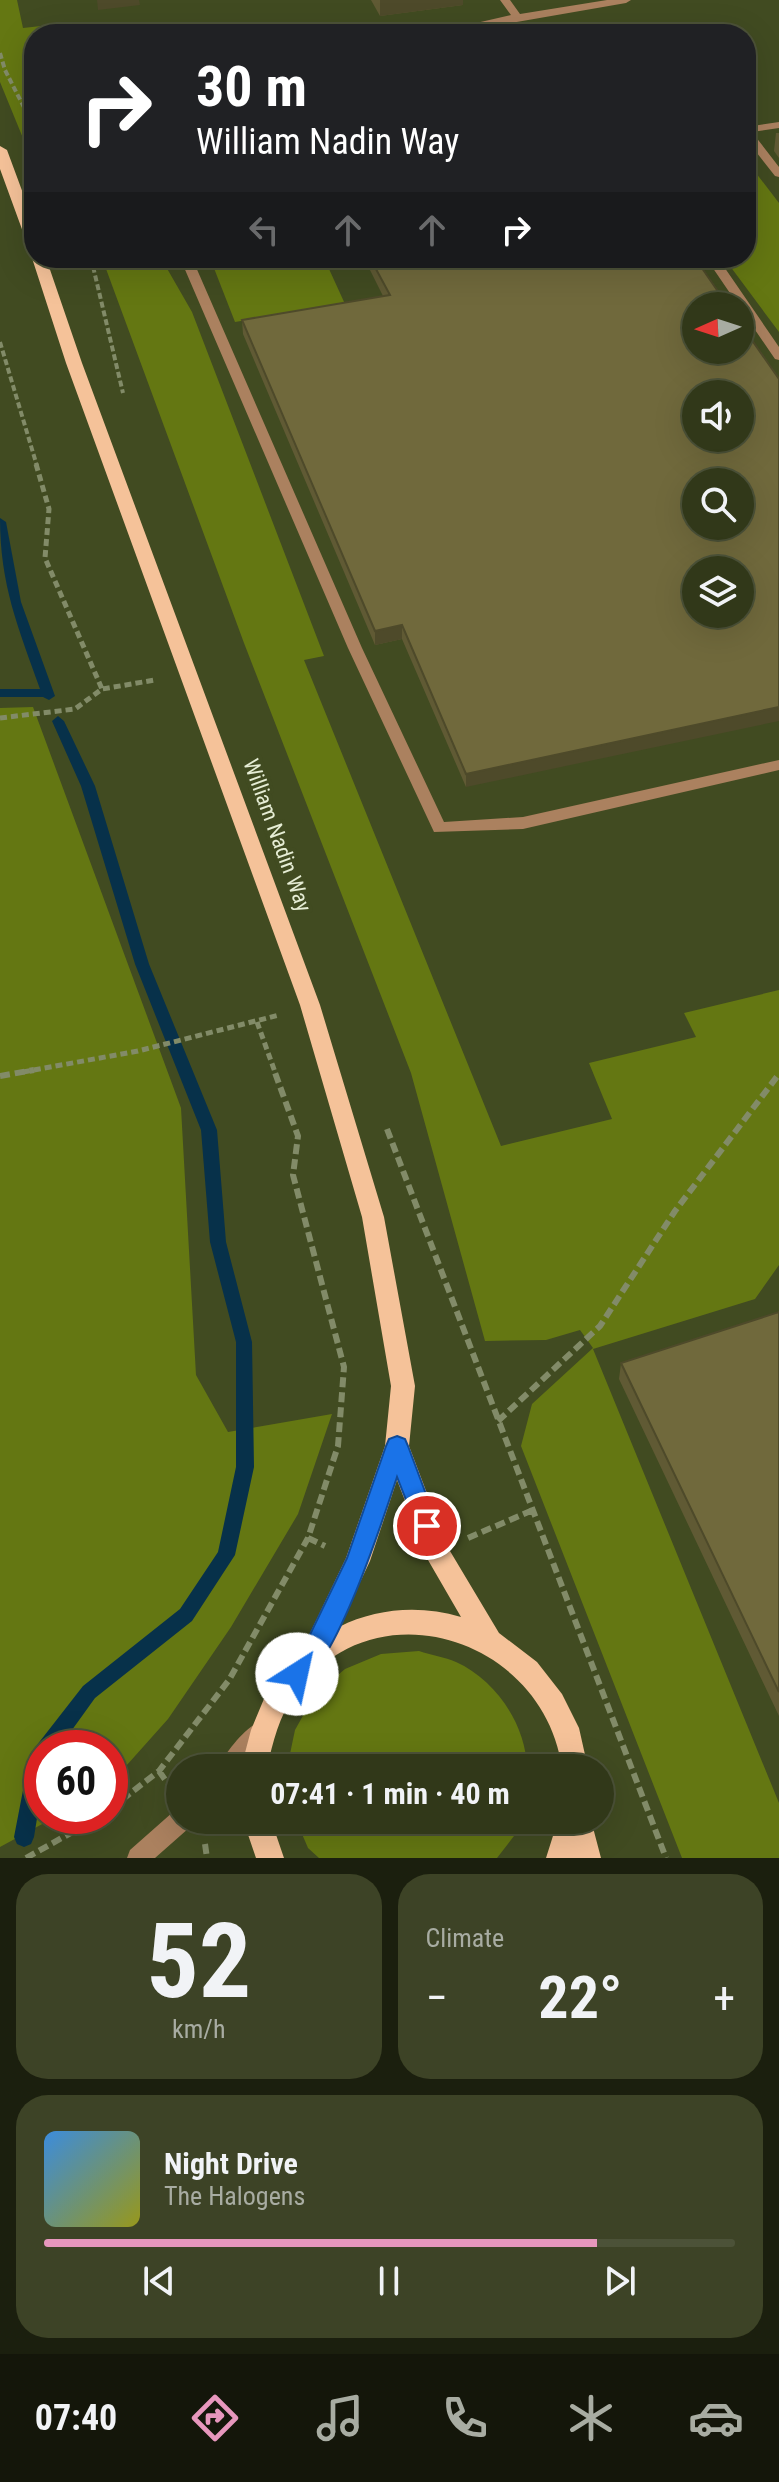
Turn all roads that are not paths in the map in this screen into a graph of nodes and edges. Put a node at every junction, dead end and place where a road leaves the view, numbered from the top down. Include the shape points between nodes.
1 (505, 0) edge
2 (626, 0) edge
3 (517, 17) junction
4 (482, 24) edge
5 (779, 125) edge
6 (756, 129) edge
7 (756, 144) edge
8 (0, 150) edge
9 (779, 174) edge
10 (24, 212) edge
11 (42, 268) edge
12 (190, 268) edge
13 (719, 268) edge
14 (779, 356) edge
15 (779, 765) edge
16 (397, 1446) junction
17 (488, 1639) junction
18 (312, 1657) junction
19 (262, 1731) junction
20 (241, 1754) edge
21 (257, 1754) edge
22 (571, 1754) edge
23 (166, 1833) edge
24 (262, 1834) edge
25 (569, 1834) edge
26 (579, 1834) edge
27 (138, 1858) edge
28 (270, 1858) edge
29 (560, 1858) edge
30 (587, 1858) edge

1 - 3 street
2 - 3 street
3 - 4 street
5 - 6 street
7 - 9 street
8 - 10 main road
11 - 16 main road, William Nadin Way via 310,1005 385,1275 403,1386
12 - 15 street via 439,828 523,823
13 - 14 street
16 - 17 main road, William Nadin Way via 437,1552
16 - 18 main road, William Nadin Way via 357,1561
17 - 18 main road via 433,1621 389,1621 348,1634
17 - 22 main road via 541,1683 563,1721
18 - 19 main road via 282,1691
19 - 20 street
19 - 21 main road
23 - 27 street
24 - 28 main road
25 - 29 main road
26 - 30 main road

